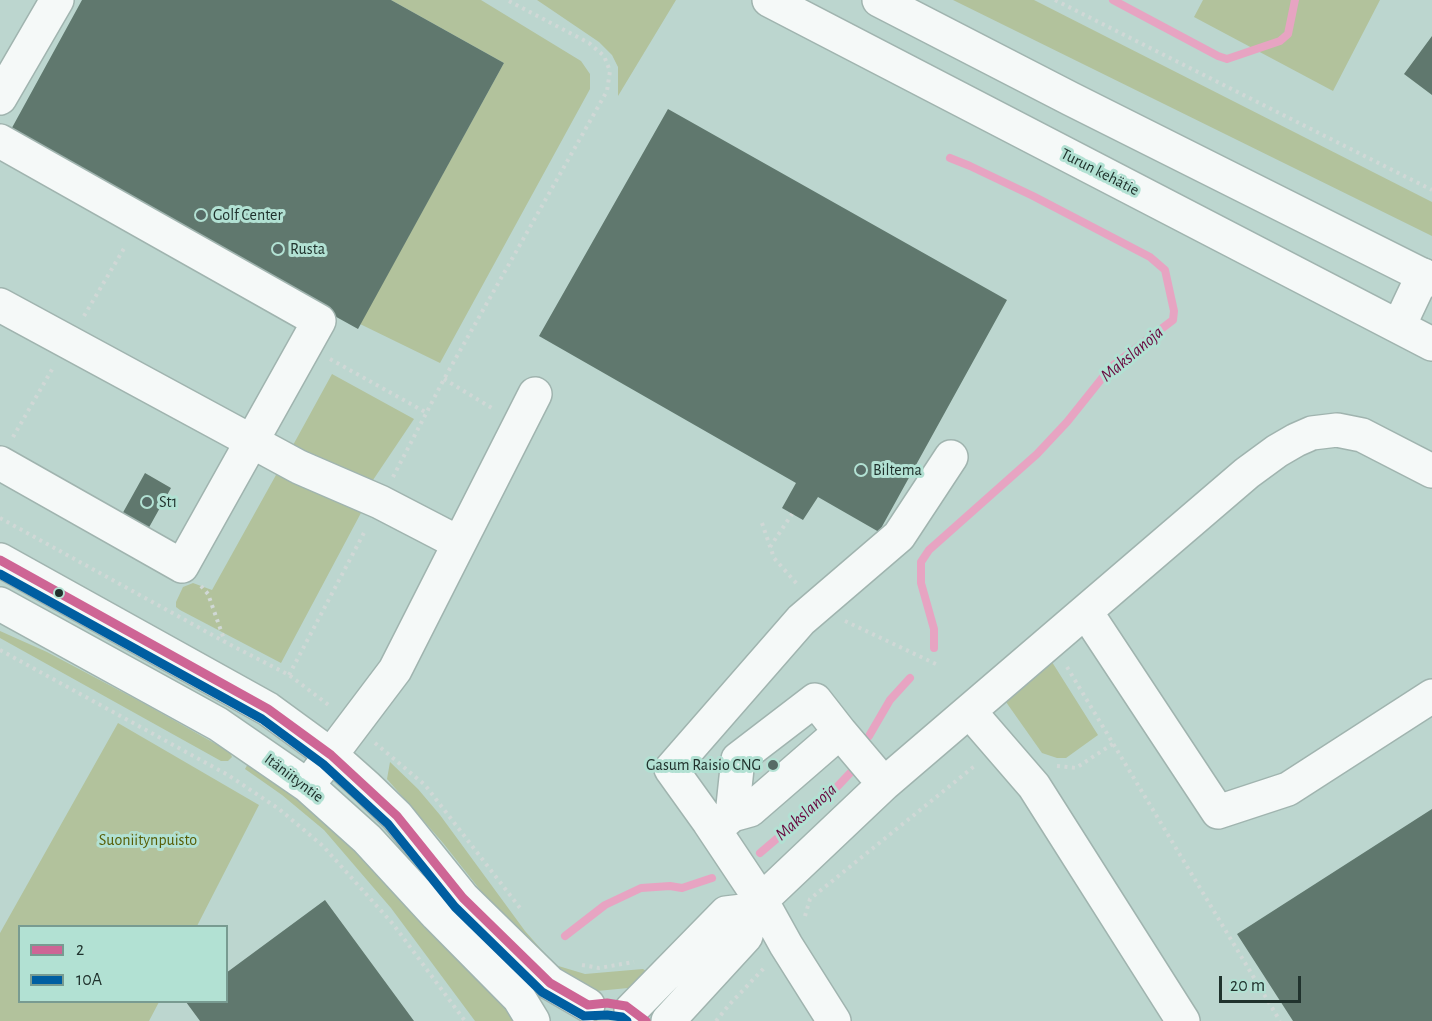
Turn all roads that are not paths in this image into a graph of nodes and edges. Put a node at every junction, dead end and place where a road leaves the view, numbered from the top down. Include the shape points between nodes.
1 (57, 0) edge
2 (769, 0) edge
3 (879, 0) edge
4 (0, 98) edge
5 (0, 141) edge
6 (1427, 278) edge
7 (0, 305) edge
8 (1399, 327) junction
9 (1432, 344) edge
10 (534, 394) dead end
11 (251, 442) junction
12 (951, 457) dead end
13 (0, 464) edge
14 (1432, 471) edge
15 (459, 543) junction
16 (0, 560) edge
17 (0, 604) edge
18 (1086, 612) junction
19 (1432, 696) edge
20 (970, 712) junction
21 (840, 732) junction
22 (331, 755) junction
23 (884, 784) junction
24 (308, 786) junction
25 (723, 822) junction
26 (756, 905) junction
27 (575, 1013) edge
28 (638, 1015) edge
29 (533, 1021) edge
30 (669, 1021) edge
31 (834, 1021) edge
32 (1183, 1021) edge

1 - 4 main road
2 - 8 main road, Turun kehätie
3 - 6 main road
5 - 11 main road via 319,321
6 - 8 main road
7 - 11 main road
8 - 9 main road, Turun kehätie
10 - 15 main road
11 - 13 main road via 182,566
11 - 15 main road
12 - 25 main road via 899,536 801,620 671,769
14 - 18 main road via 1362,435 1337,430 1312,433 1247,473
15 - 22 main road via 395,670
16 - 22 main road via 268,709
17 - 24 main road, Itäniityntie via 218,724
18 - 19 main road via 1218,812 1288,789
18 - 20 main road
20 - 23 main road
20 - 32 main road via 1034,786
21 - 23 main road
21 - 25 main road via 750,810
21 - 25 main road via 815,700 738,759
22 - 24 main road
22 - 27 main road via 397,816 463,898 550,983
23 - 26 main road
24 - 29 main road, Itäniityntie via 367,839 519,998
25 - 26 main road
26 - 28 main road via 726,913 663,975
26 - 30 main road via 746,936
26 - 31 main road
27 - 28 main road via 607,1002 626,1006

